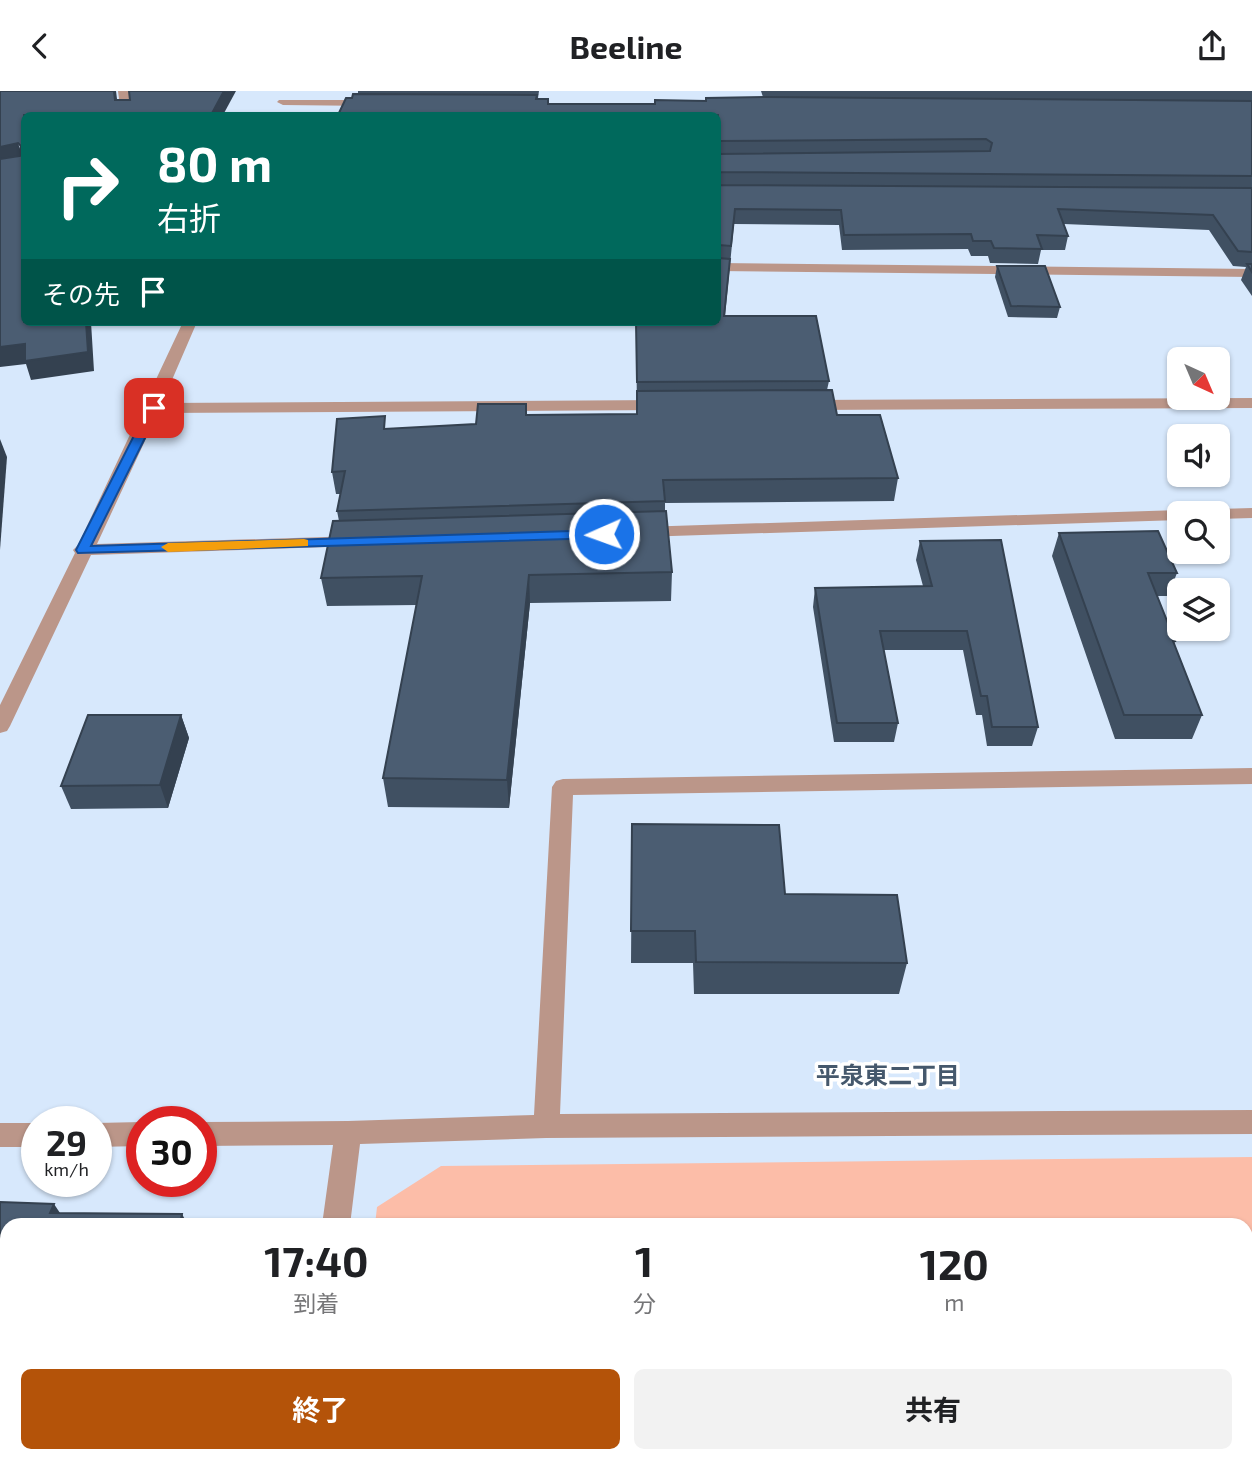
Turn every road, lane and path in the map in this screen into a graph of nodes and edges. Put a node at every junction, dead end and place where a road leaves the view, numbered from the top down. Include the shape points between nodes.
1 (124, 91) edge
2 (286, 97) edge
3 (380, 103) edge
4 (127, 112) edge
5 (721, 267) edge
6 (1252, 273) edge
7 (188, 326) edge
8 (1252, 403) edge
9 (682, 405) edge
10 (793, 405) edge
11 (154, 408) junction
12 (1252, 513) edge
13 (1230, 514) edge
14 (1167, 515) edge
15 (624, 533) edge
16 (374, 541) edge
17 (82, 550) junction
18 (0, 726) edge
19 (1252, 776) edge
20 (1252, 1122) edge
21 (546, 1126) junction
22 (348, 1133) junction
23 (217, 1134) edge
24 (0, 1135) edge
25 (21, 1135) edge
26 (337, 1218) edge

1 - 4 street
2 - 3 street
5 - 6 street
7 - 11 street
8 - 10 street
9 - 11 street
11 - 17 street
12 - 13 street
14 - 15 street
16 - 17 street
17 - 18 street
19 - 21 street via 563,787
20 - 21 street
21 - 22 street
22 - 23 street
22 - 26 street
24 - 25 street

